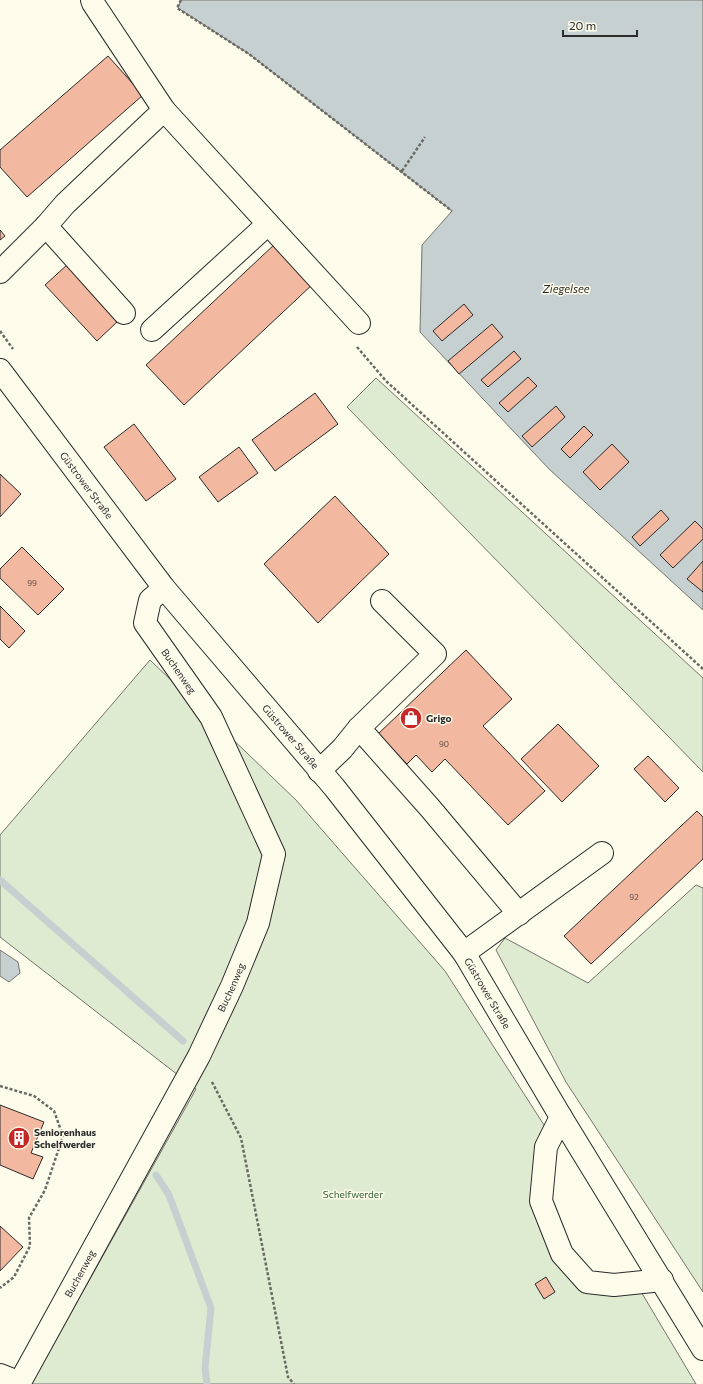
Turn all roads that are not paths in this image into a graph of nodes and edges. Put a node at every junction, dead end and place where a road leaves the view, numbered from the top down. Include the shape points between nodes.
1 (92, 0) edge
2 (164, 110) junction
3 (268, 224) junction
4 (46, 226) junction
5 (0, 272) edge
6 (124, 313) dead end
7 (359, 323) road end
8 (152, 330) dead end
9 (0, 370) edge
10 (164, 588) junction
11 (382, 601) dead end
12 (359, 728) junction
13 (320, 771) junction
14 (602, 853) dead end
15 (520, 914) junction
16 (464, 953) junction
17 (561, 1117) junction
18 (662, 1280) junction
19 (703, 1349) edge
20 (0, 1375) edge
21 (19, 1383) edge

1 - 2 main road
2 - 3 main road
2 - 4 main road via 65,204
3 - 7 main road
3 - 8 main road
4 - 5 main road
4 - 6 main road
9 - 10 main road, Güstrower Straße
10 - 13 main road, Güstrower Straße
10 - 21 main road, Buchenweg via 150,600 145,623 211,717 274,854 258,923 199,1056
11 - 12 main road via 435,654
12 - 13 main road
12 - 15 main road
13 - 16 main road, Güstrower Straße
14 - 15 main road
15 - 16 main road
16 - 17 main road, Güstrower Straße
17 - 18 main road, Güstrower Straße
17 - 18 main road via 546,1147 541,1201 562,1254 587,1282 614,1285
18 - 19 main road, Güstrower Straße
20 - 21 main road, Buchenweg

